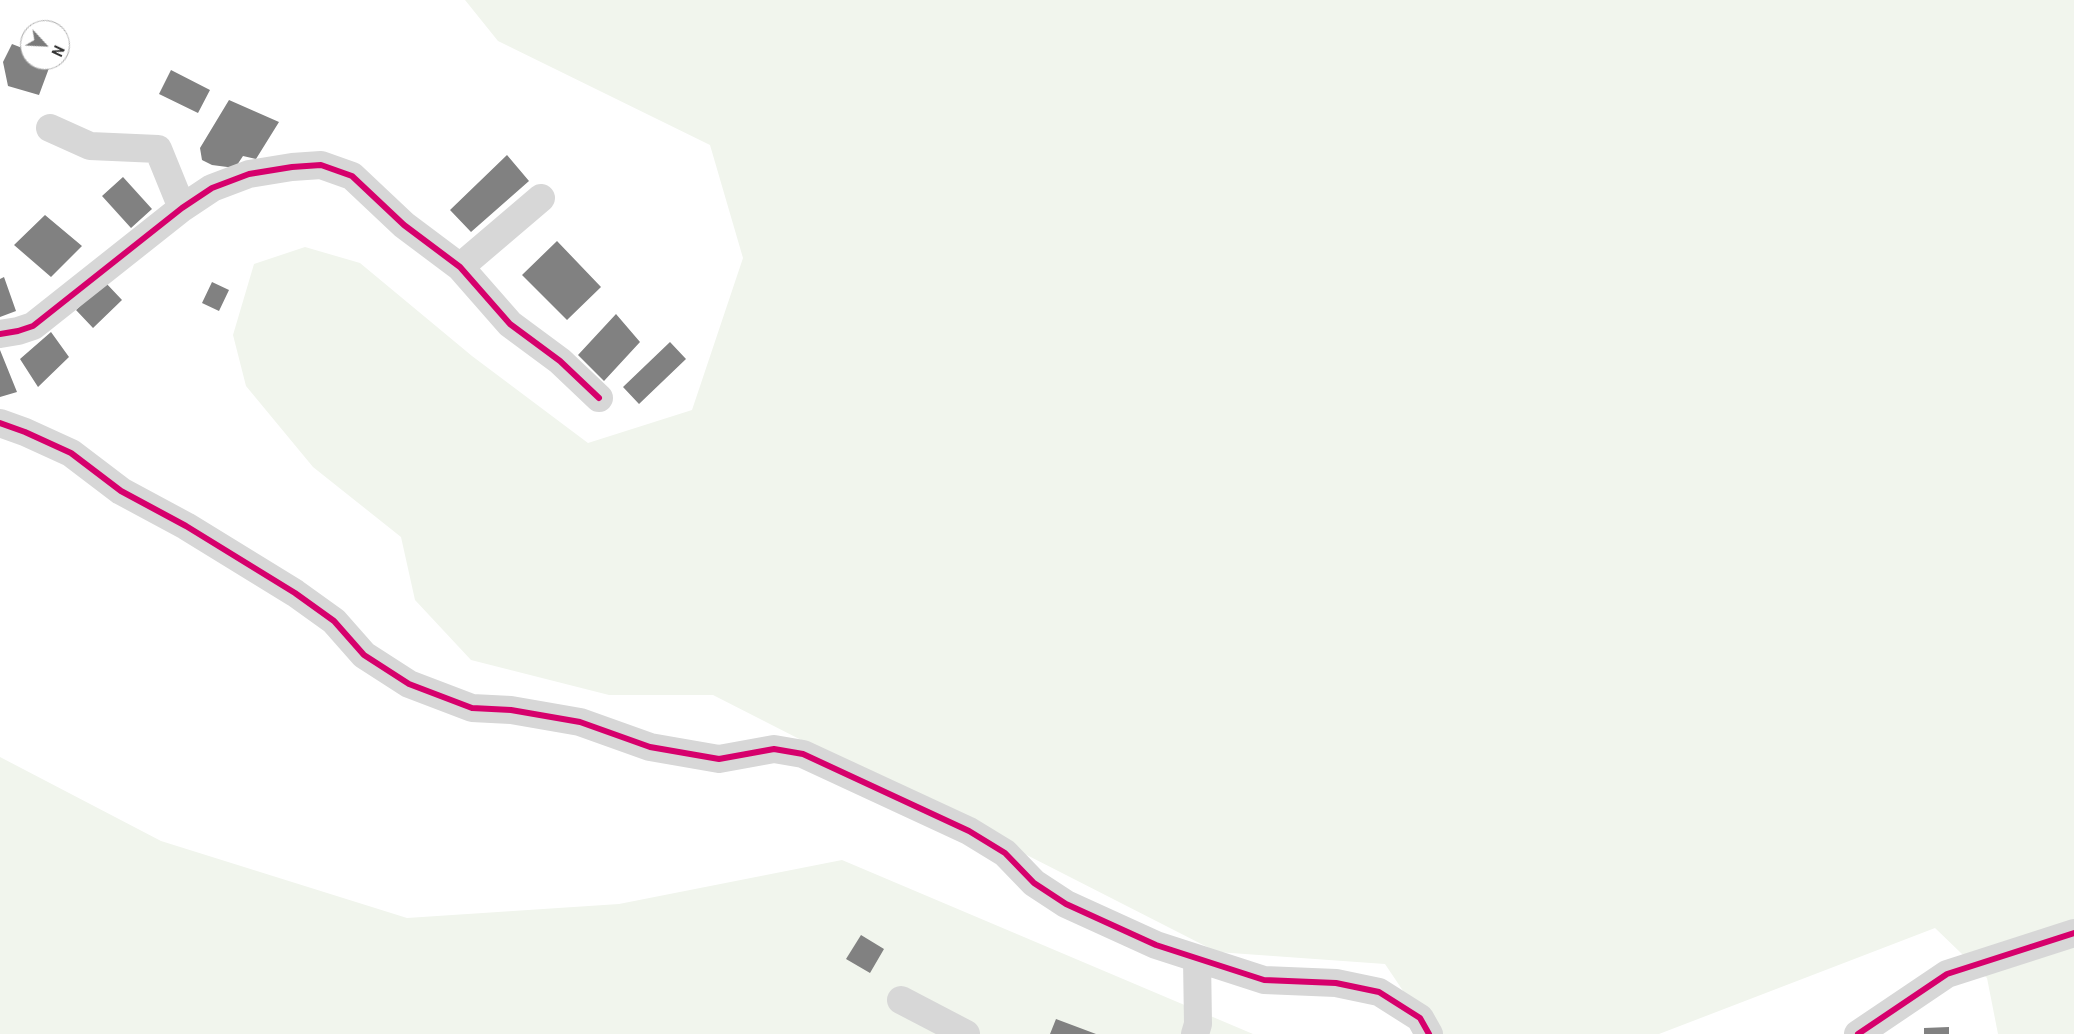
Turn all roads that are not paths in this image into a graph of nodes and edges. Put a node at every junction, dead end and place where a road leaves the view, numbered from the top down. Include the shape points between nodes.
1 (50, 128) dead end
2 (541, 198) dead end
3 (182, 208) junction
4 (460, 267) junction
5 (0, 334) edge
6 (599, 398) dead end
7 (0, 423) edge
8 (2074, 933) edge
9 (1198, 959) junction
10 (900, 1000) dead end
11 (966, 1034) edge
12 (1195, 1034) edge
13 (1429, 1034) edge
14 (1858, 1034) edge

1 - 3 street via 90,146 158,149
2 - 4 street
3 - 4 street via 212,188 249,174 321,165 352,176 404,225
3 - 5 street via 47,316 32,326
4 - 6 street via 510,324 560,361
7 - 9 street via 71,453 121,491 296,593 334,621 364,655 409,684 472,708 511,710 580,722 650,746 718,759 774,749 803,754 969,831 1005,853 1034,883 1066,904 1156,945
8 - 14 street via 1947,974
9 - 12 street via 1198,1024
9 - 13 street via 1264,980 1336,983 1379,992 1420,1018
10 - 11 street

